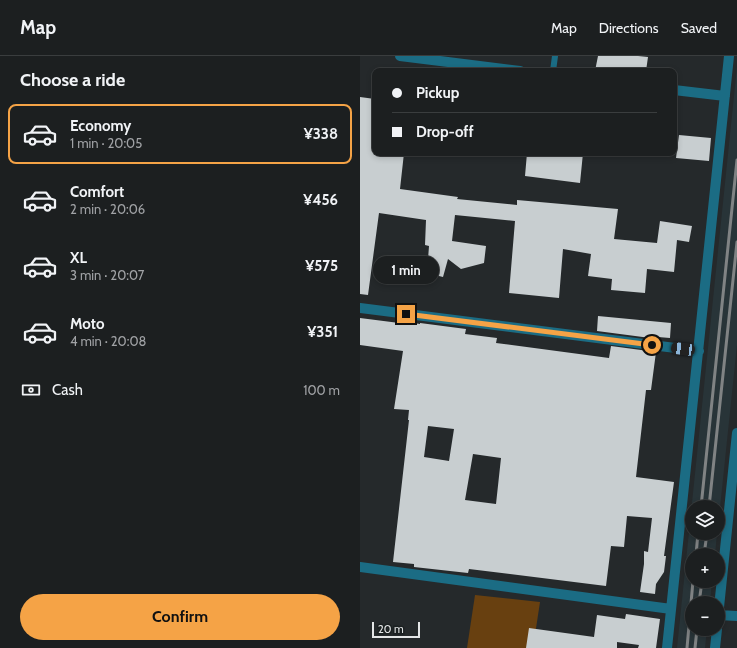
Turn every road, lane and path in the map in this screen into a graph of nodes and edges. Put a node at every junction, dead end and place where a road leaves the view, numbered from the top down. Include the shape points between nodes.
1 (401, 56) edge
2 (555, 56) edge
3 (729, 56) edge
4 (496, 68) edge
5 (553, 68) edge
6 (677, 90) edge
7 (725, 96) junction
8 (360, 308) edge
9 (699, 351) junction
10 (737, 433) edge
11 (360, 567) edge
12 (720, 596) edge
13 (672, 609) junction
14 (725, 616) edge
15 (737, 616) edge
16 (716, 636) edge
17 (668, 648) edge
18 (715, 648) edge

1 - 4 street
2 - 5 lane
3 - 7 street
6 - 7 street
7 - 9 street
8 - 9 street
9 - 13 street
10 - 12 street
11 - 13 street
13 - 17 street
14 - 15 street
16 - 18 street

